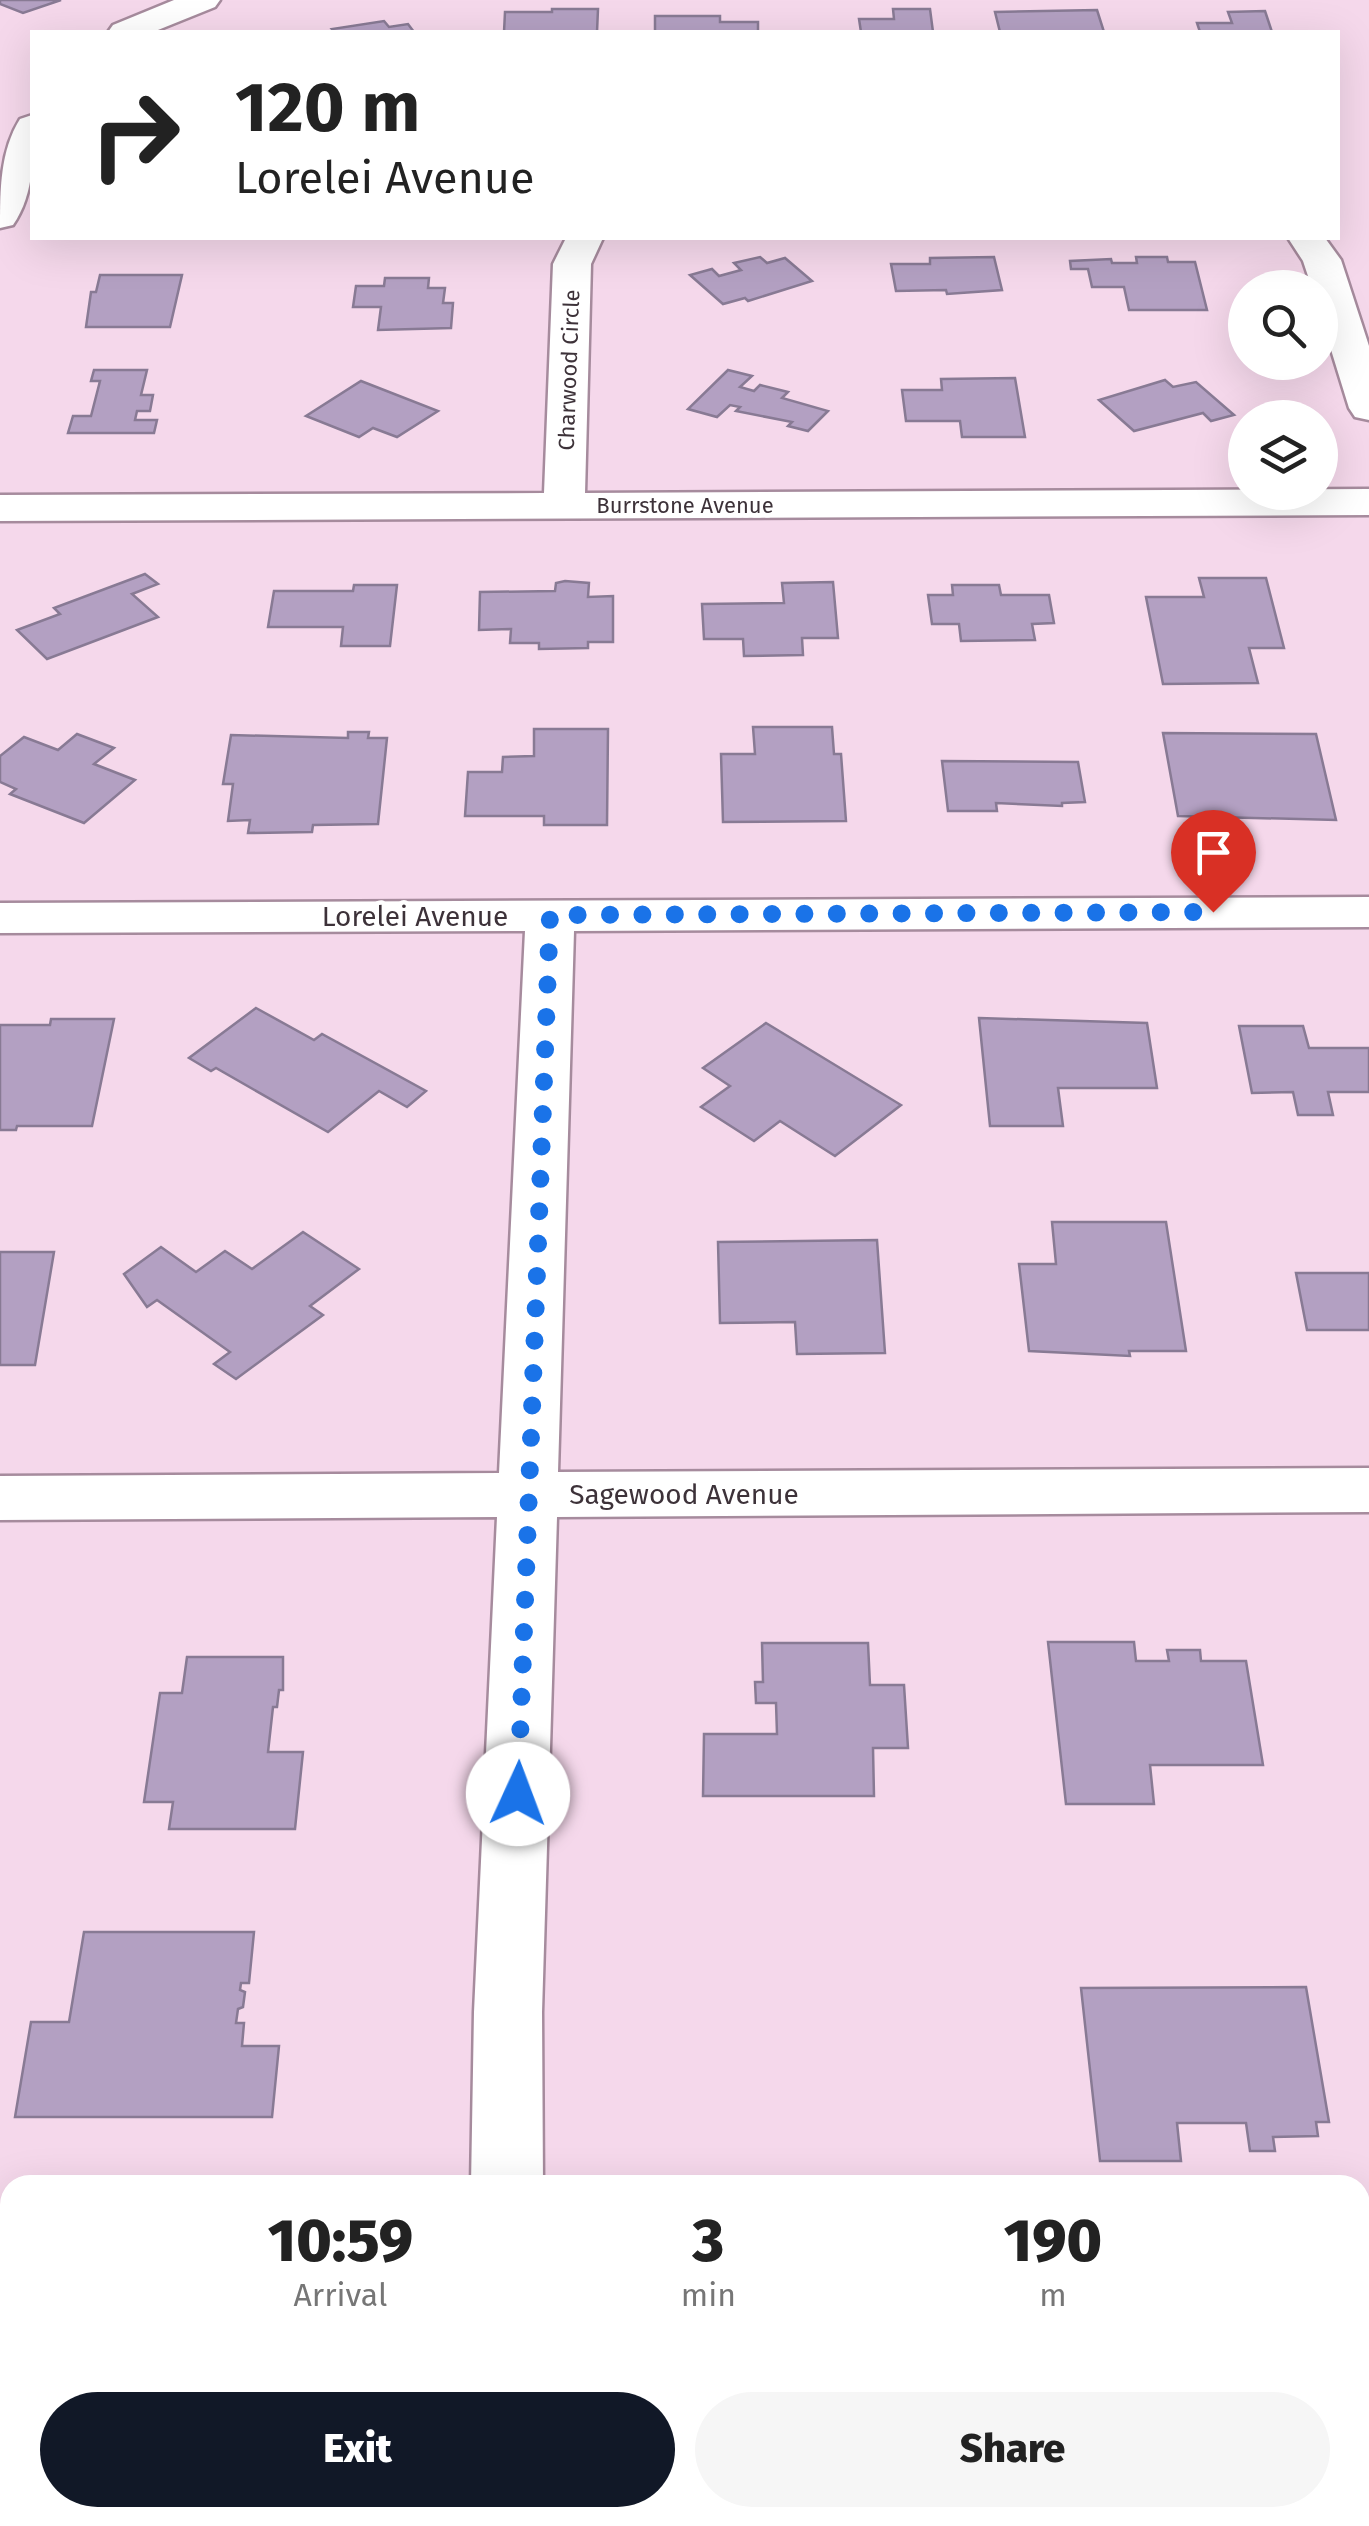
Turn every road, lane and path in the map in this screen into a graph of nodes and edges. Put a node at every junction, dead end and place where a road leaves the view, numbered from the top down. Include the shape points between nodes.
1 (204, 0) edge
2 (131, 30) edge
3 (30, 132) edge
4 (0, 217) edge
5 (583, 240) edge
6 (1307, 240) edge
7 (1369, 408) edge
8 (1369, 502) edge
9 (564, 506) junction
10 (0, 508) edge
11 (1369, 912) edge
12 (550, 915) junction
13 (0, 918) edge
14 (1369, 1490) edge
15 (526, 1495) junction
16 (0, 1498) edge
17 (507, 2175) edge

1 - 2 street
3 - 4 street
5 - 9 street, Charwood Circle via 572,264
6 - 7 street via 1322,260
8 - 9 street, Burrstone Avenue
9 - 10 street, Burrstone Avenue
11 - 12 street, Lorelei Avenue
12 - 13 street, Lorelei Avenue
12 - 15 street
14 - 15 street, Sagewood Avenue
15 - 16 street, Sagewood Avenue
15 - 17 street

